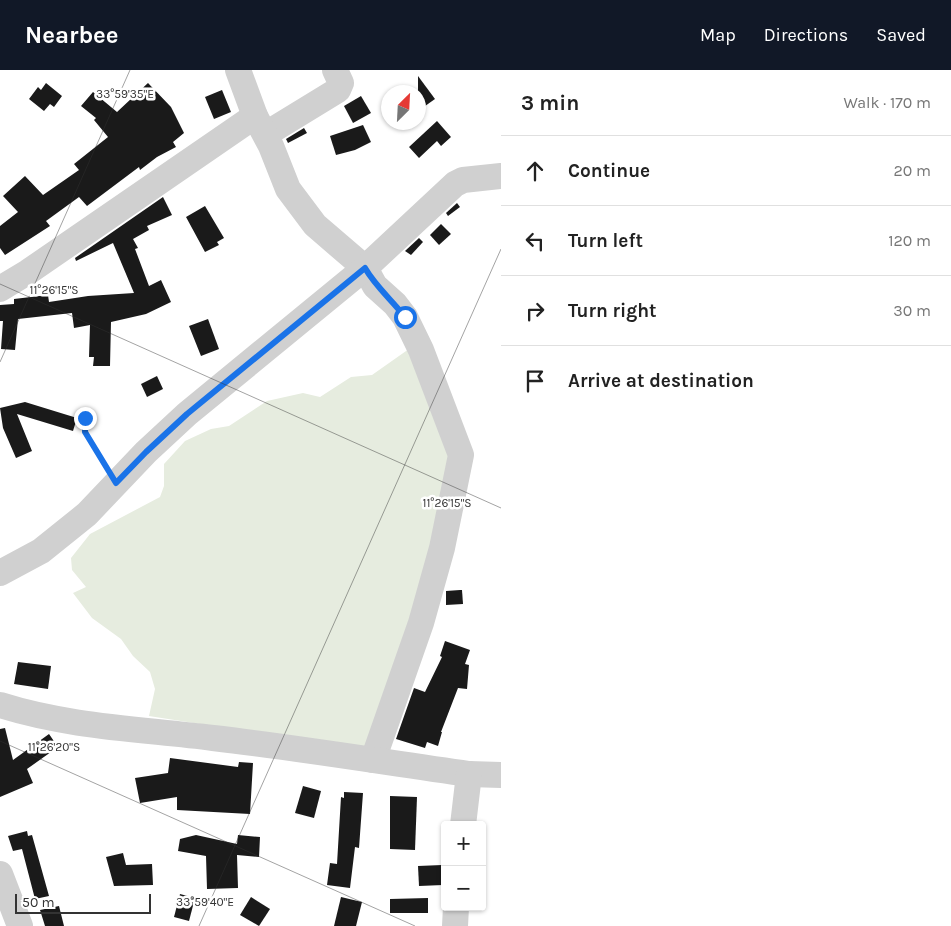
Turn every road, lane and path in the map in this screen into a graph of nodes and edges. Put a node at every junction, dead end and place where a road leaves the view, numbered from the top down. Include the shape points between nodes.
1 (238, 70) edge
2 (335, 70) edge
3 (260, 125) junction
4 (501, 176) edge
5 (365, 268) junction
6 (0, 289) edge
7 (85, 418) dead end
8 (116, 483) junction
9 (0, 573) edge
10 (0, 705) edge
11 (373, 760) junction
12 (469, 774) junction
13 (501, 775) edge
14 (463, 821) edge
15 (0, 874) edge
16 (456, 911) edge
17 (20, 926) edge
18 (455, 926) edge

1 - 3 street
2 - 3 street via 341,83 338,90
3 - 5 street via 288,189 316,225
3 - 6 street
4 - 5 street via 463,180 455,184
5 - 8 street via 187,414
5 - 11 street via 376,286 405,317 422,350 461,454 442,548 421,623
7 - 8 path via 85,432
8 - 9 street via 87,514 41,551
10 - 11 street via 48,718 94,725
11 - 12 street
12 - 13 street
12 - 14 street
15 - 17 street
16 - 18 street

